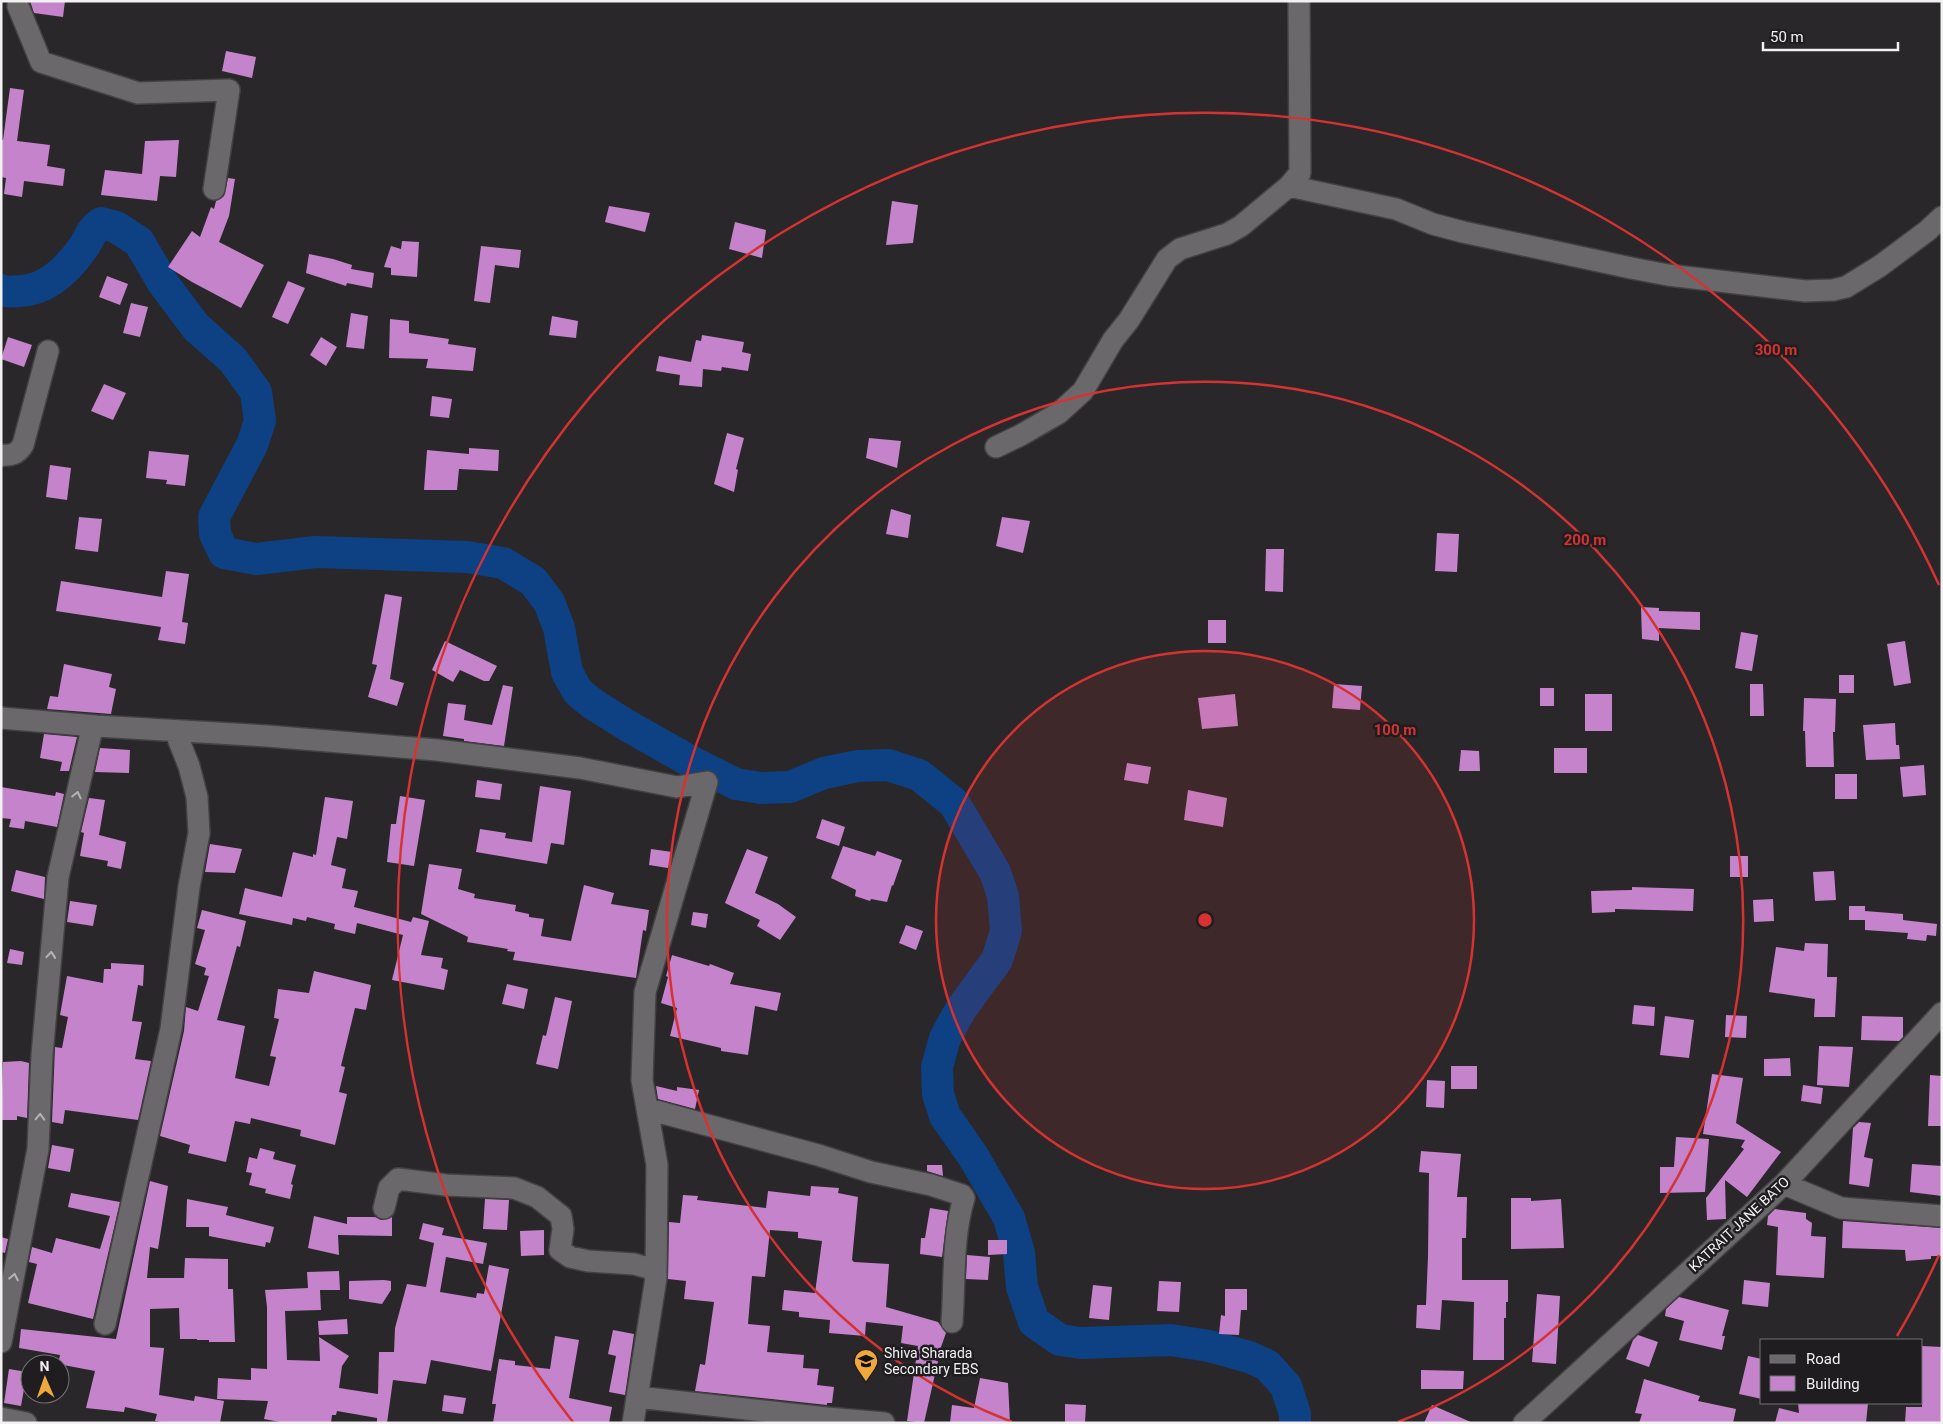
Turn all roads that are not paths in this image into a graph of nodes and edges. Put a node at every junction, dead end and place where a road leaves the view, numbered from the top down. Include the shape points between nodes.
1 (1299, 1) edge
2 (18, 6) dead end
3 (1289, 186) junction
4 (214, 189) dead end
5 (1942, 217) edge
6 (48, 352) dead end
7 (996, 447) dead end
8 (1, 455) edge
9 (1, 718) edge
10 (96, 726) junction
11 (175, 731) junction
12 (1942, 1013) edge
13 (648, 1109) junction
14 (1784, 1184) junction
15 (384, 1208) dead end
16 (1942, 1216) edge
17 (656, 1278) junction
18 (952, 1322) dead end
19 (106, 1324) dead end
20 (1, 1342) edge
21 (637, 1397) junction
22 (1, 1418) edge
23 (26, 1423) edge
24 (633, 1423) edge
25 (884, 1423) edge
26 (1524, 1423) edge

1 - 3 street via 1300,173
2 - 4 street via 41,62 138,94 229,90
3 - 5 street via 1396,210 1463,232 1650,271 1805,291 1846,287 1880,266
3 - 7 street via 1227,234 1180,249 1167,259 1082,391 1053,417
6 - 8 street via 23,445 10,456
9 - 10 street
10 - 11 street
20 -> 10 street via 38,1149 42,1055 58,877 91,733
11 - 13 street via 437,750 580,768 677,786 707,782 645,992 642,1080
11 - 19 street via 197,797 199,833 171,1028
12 - 14 street, KATRAIT JANE BATO
13 - 17 street via 657,1165
13 - 18 street via 962,1195
14 - 16 street via 1841,1208
14 - 26 street, KATRAIT JANE BATO
15 - 17 street via 389,1188 398,1179 514,1188 537,1197 561,1216 560,1250 570,1257 634,1264 652,1269
17 - 21 street
21 - 24 street
21 - 25 street
22 - 23 street

